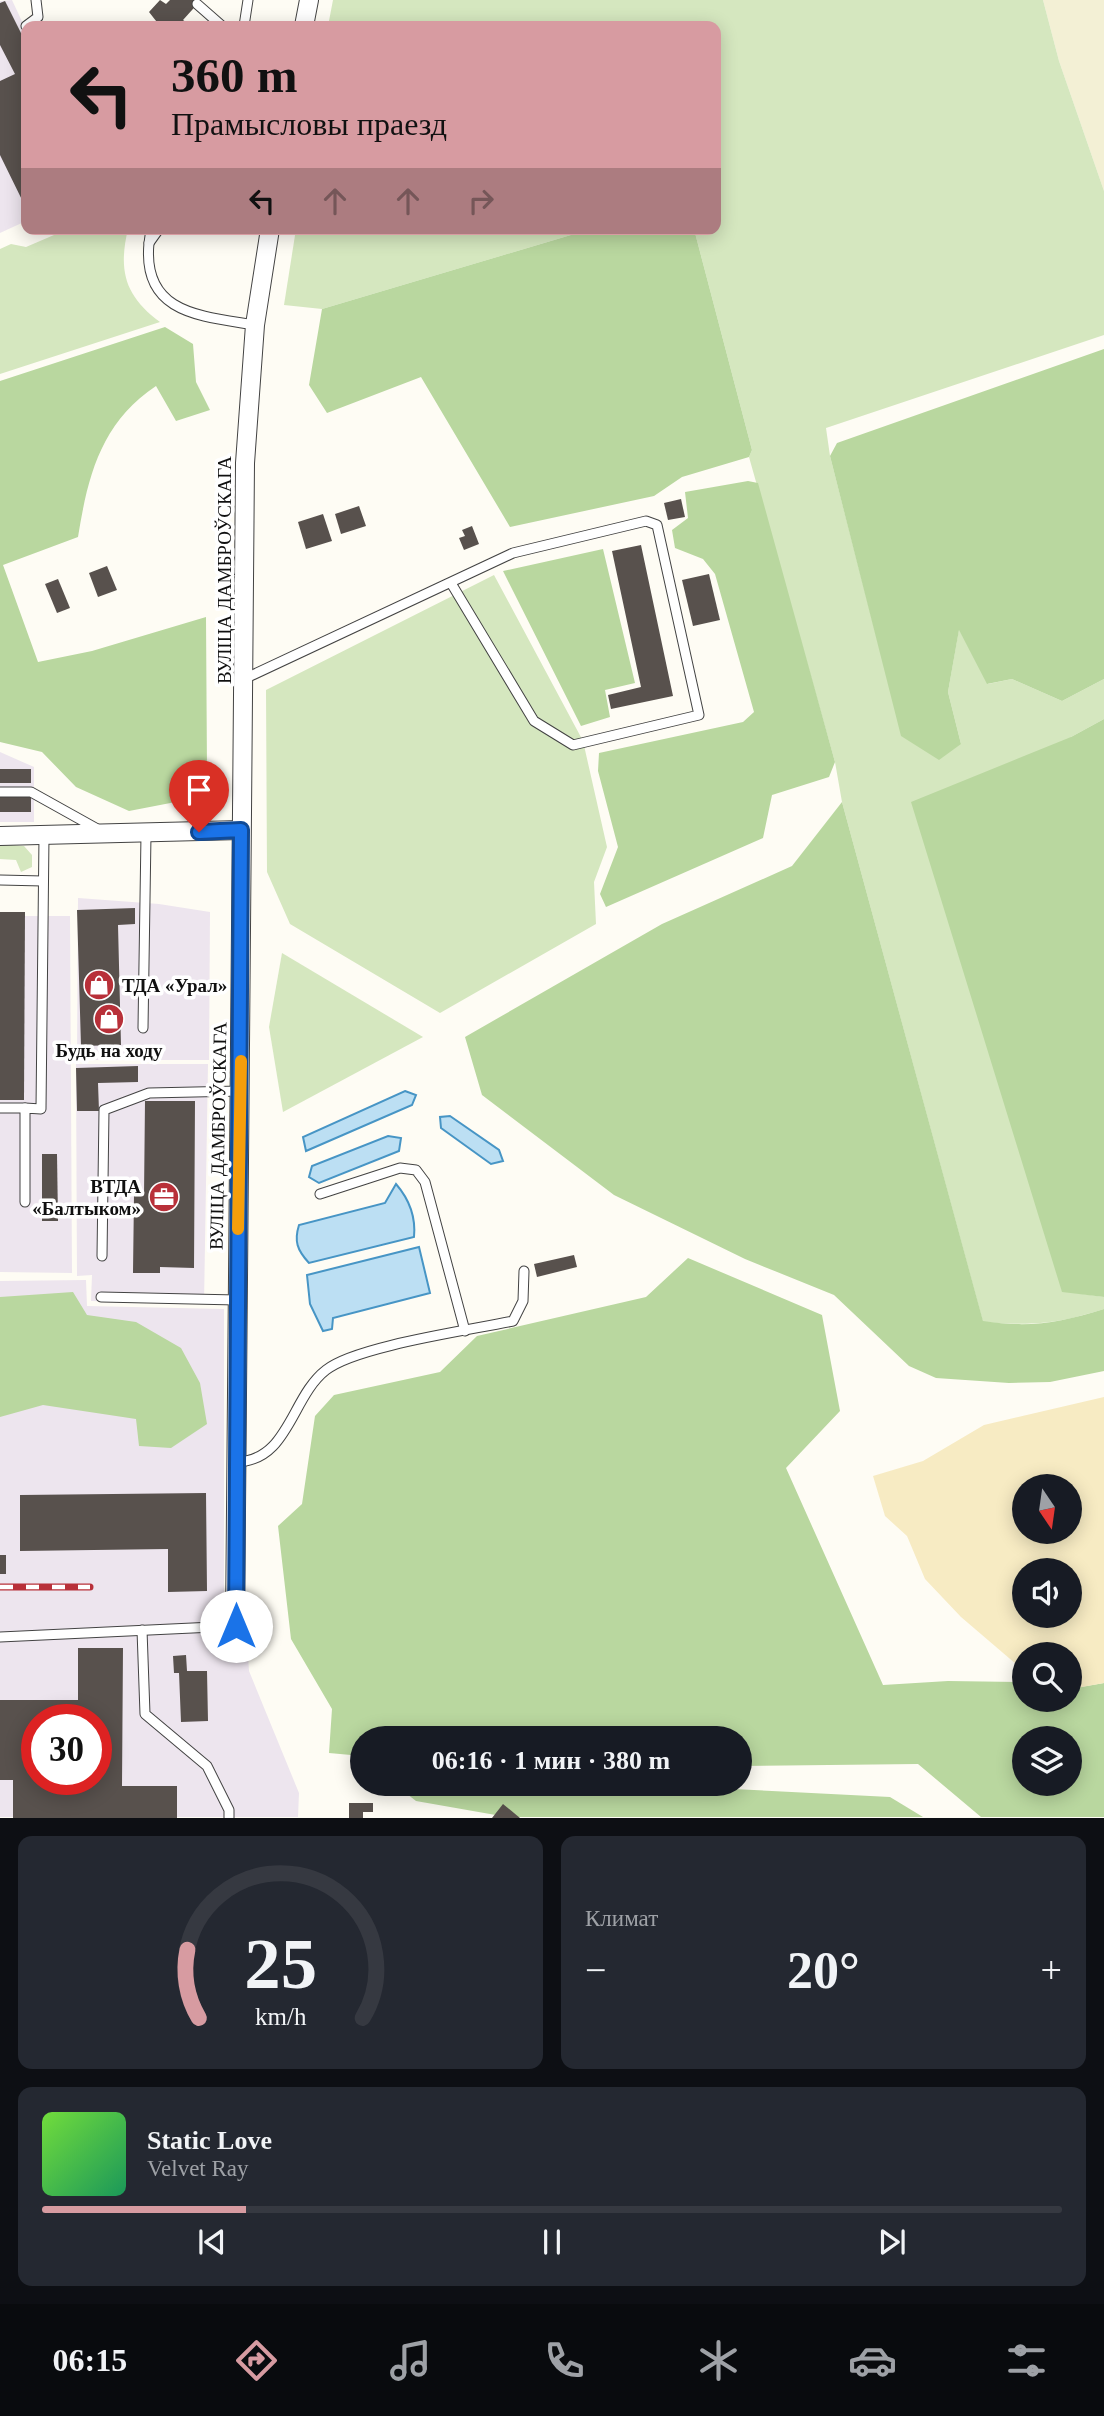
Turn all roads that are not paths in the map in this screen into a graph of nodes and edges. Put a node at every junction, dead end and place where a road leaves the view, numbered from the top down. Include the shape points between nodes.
1 (36, 0) edge
2 (248, 0) edge
3 (309, 0) edge
4 (197, 4) dead end
5 (32, 21) edge
6 (216, 21) edge
7 (245, 21) edge
8 (305, 21) edge
9 (150, 235) edge
10 (155, 235) edge
11 (269, 235) edge
12 (149, 243) junction
13 (255, 325) junction
14 (451, 583) junction
15 (244, 679) junction
16 (0, 792) edge
17 (241, 830) junction
18 (108, 835) junction
19 (146, 835) junction
20 (0, 836) edge
21 (44, 836) junction
22 (0, 880) edge
23 (43, 881) junction
24 (143, 1028) dead end
25 (240, 1091) junction
26 (0, 1108) edge
27 (25, 1108) junction
28 (320, 1195) dead end
29 (25, 1202) dead end
30 (102, 1256) dead end
31 (524, 1271) dead end
32 (101, 1297) dead end
33 (237, 1300) junction
34 (466, 1331) junction
35 (236, 1462) junction
36 (236, 1626) joint
37 (142, 1630) junction
38 (0, 1637) edge
39 (229, 1818) edge

1 - 5 lane via 38,17
2 - 7 lane
3 - 8 street
4 - 6 lane
9 - 12 lane
10 - 12 lane
11 - 13 street, ВУЛІЦА ДАМБРОЎСКАГА
12 - 13 lane via 151,275 168,301 196,314
13 - 15 street, ВУЛІЦА ДАМБРОЎСКАГА via 245,463
14 - 14 lane via 513,553 646,521 657,525 699,715 573,745 534,721
14 - 15 lane
15 - 17 street, ВУЛІЦА ДАМБРОЎСКАГА
16 - 18 lane via 31,792
17 - 19 street
17 - 25 street, ВУЛІЦА ДАМБРОЎСКАГА
18 - 19 street
18 - 21 street
19 - 24 lane
20 - 21 street
21 - 23 lane
22 - 23 lane
23 - 27 lane via 41,1109
25 - 30 lane via 149,1093 104,1110
25 - 33 street, ВУЛІЦА ДАМБРОЎСКАГА
26 - 27 lane
27 - 29 lane
28 - 34 lane via 400,1168 416,1170 425,1182
31 - 34 lane via 523,1301 513,1321
32 - 33 lane
33 - 35 street, ВУЛІЦА ДАМБРОЎСКАГА
34 - 35 lane via 352,1356 325,1370 274,1446 252,1462
35 - 36 street, ВУЛІЦА ДАМБРОЎСКАГА
36 - 37 lane
37 - 38 lane
37 - 39 lane via 145,1714 208,1766

